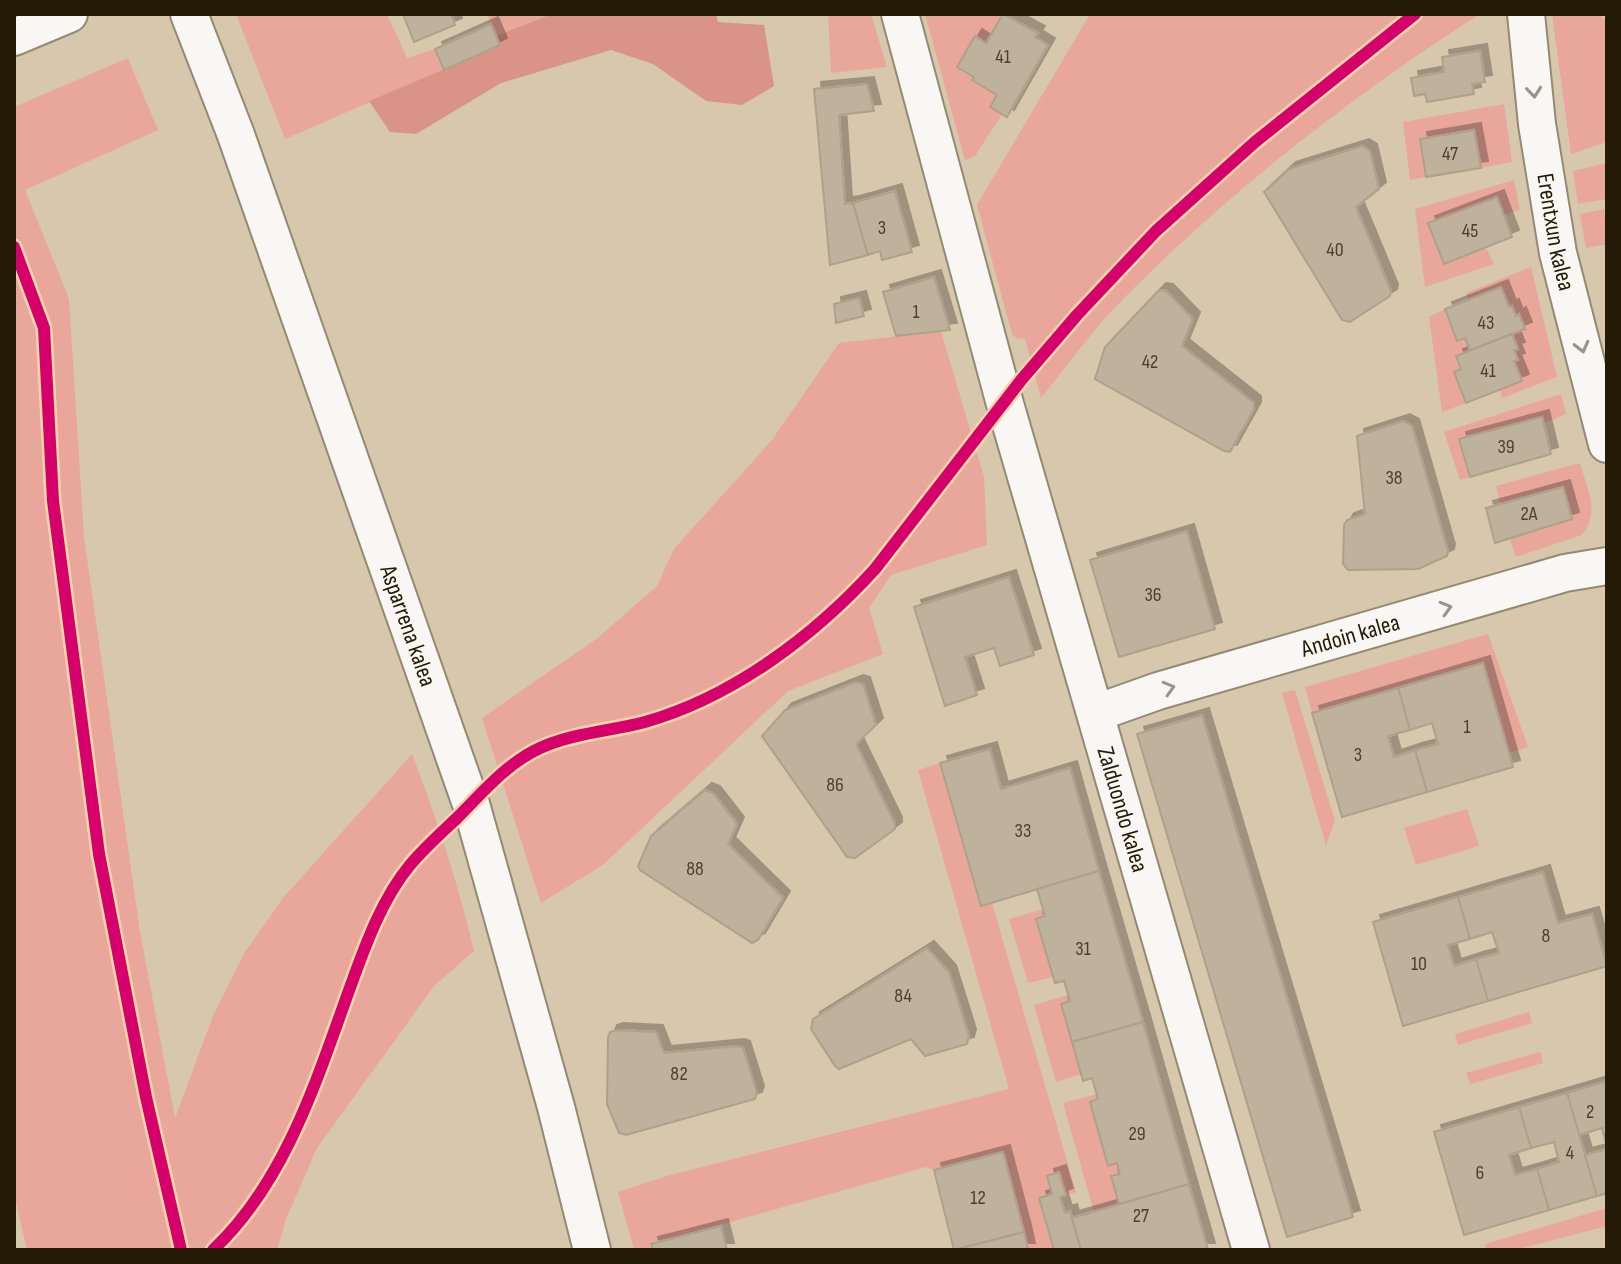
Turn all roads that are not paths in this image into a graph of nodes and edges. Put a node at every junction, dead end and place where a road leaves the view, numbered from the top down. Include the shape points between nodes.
1 (69, 14) edge
2 (189, 14) edge
3 (900, 14) edge
4 (1526, 14) edge
5 (14, 37) edge
6 (1607, 444) edge
7 (1607, 566) edge
8 (1096, 713) junction
9 (592, 1250) edge
10 (1251, 1250) edge

1 - 5 street
2 - 9 street, Asparrena kalea via 471,804
3 - 8 street, Zalduondo kalea via 1009,418
4 -> 6 street, Erentxun kalea via 1558,253
8 -> 7 street, Andoin kalea via 1565,573
8 - 10 street, Zalduondo kalea

